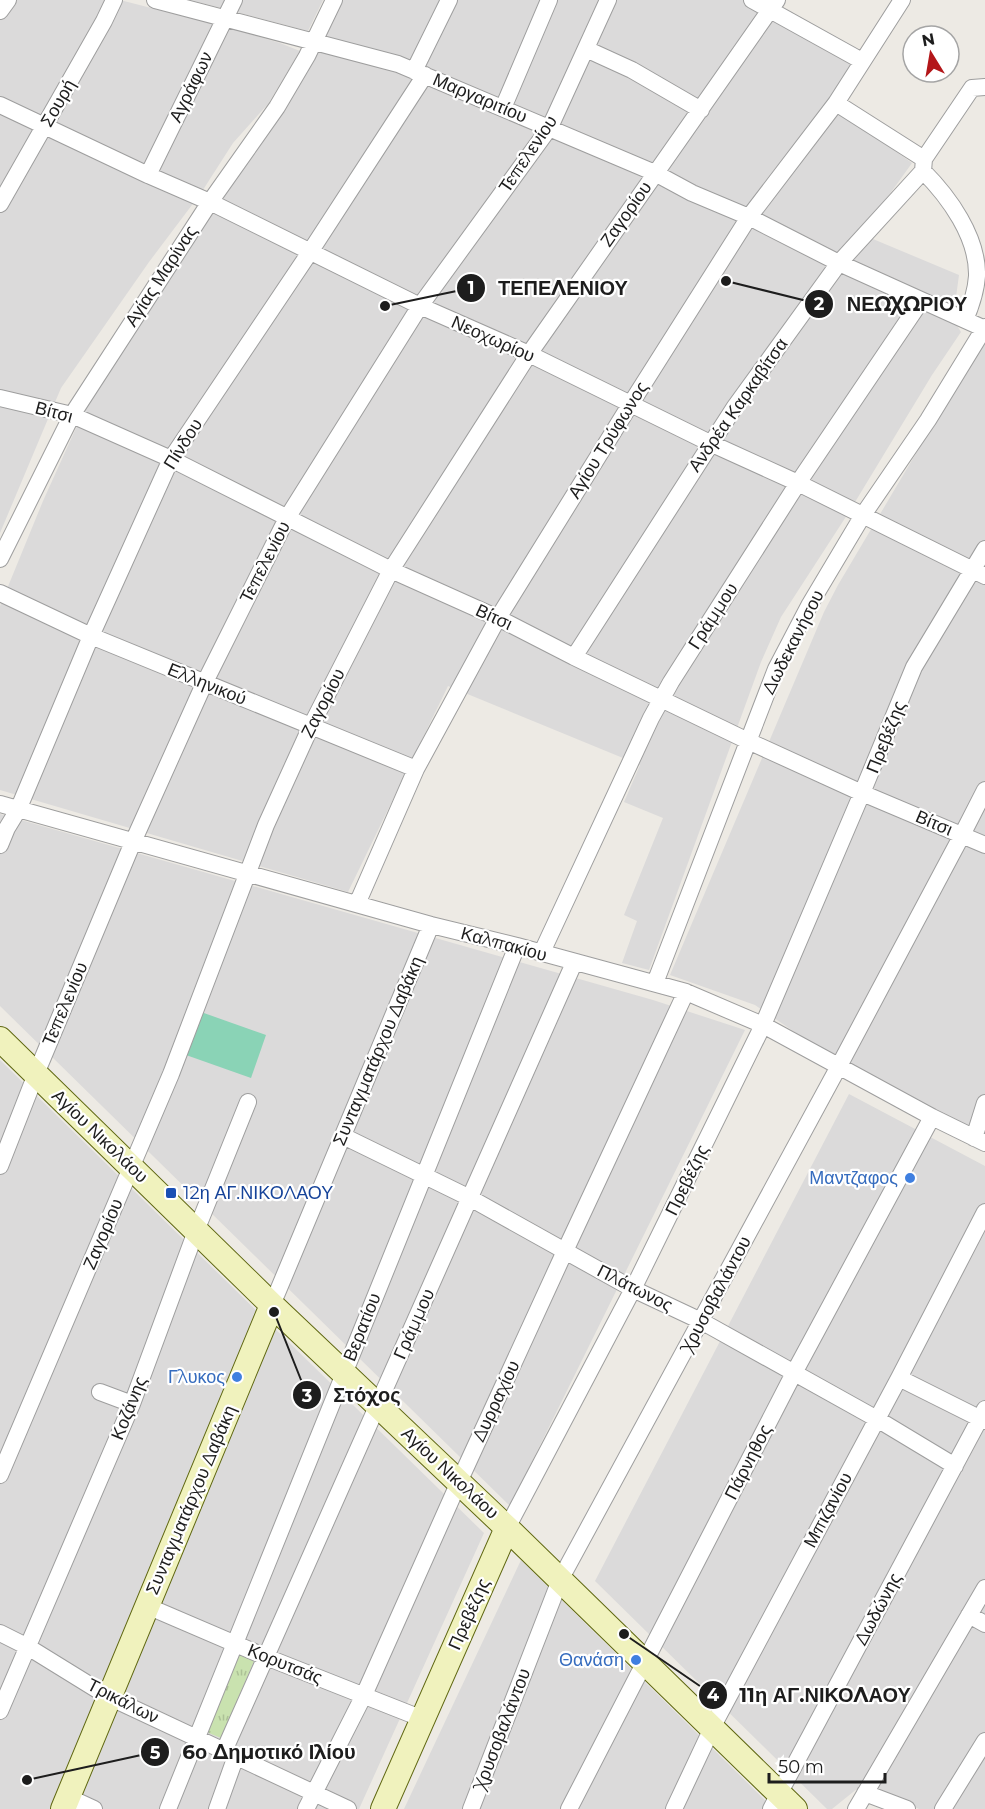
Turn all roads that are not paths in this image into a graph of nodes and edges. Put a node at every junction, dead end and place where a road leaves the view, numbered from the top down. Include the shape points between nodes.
1 (8, 0) edge
2 (114, 0) edge
3 (155, 0) edge
4 (234, 0) edge
5 (334, 0) edge
6 (448, 0) edge
7 (549, 0) edge
8 (609, 0) edge
9 (752, 0) edge
10 (902, 0) edge
11 (774, 5) edge
12 (0, 11) edge
13 (225, 18) junction
14 (315, 42) junction
15 (586, 49) junction
16 (862, 61) junction
17 (419, 73) junction
18 (985, 87) edge
19 (836, 102) junction
20 (0, 105) edge
21 (503, 108) junction
22 (701, 110) junction
23 (44, 126) junction
24 (550, 127) junction
25 (924, 165) junction
26 (654, 173) junction
27 (148, 175) junction
28 (210, 202) junction
29 (0, 204) edge
30 (749, 217) junction
31 (310, 252) junction
32 (838, 263) junction
33 (921, 301) junction
34 (420, 306) junction
35 (965, 320) junction
36 (985, 328) edge
37 (529, 354) junction
38 (0, 398) edge
39 (630, 405) junction
40 (72, 415) junction
41 (710, 443) junction
42 (171, 459) junction
43 (798, 483) junction
44 (863, 515) junction
45 (287, 518) junction
46 (985, 549) edge
47 (0, 559) edge
48 (391, 570) junction
49 (979, 573) edge
50 (0, 594) edge
51 (498, 618) junction
52 (91, 636) junction
53 (574, 657) junction
54 (204, 684) junction
55 (660, 699) junction
56 (311, 726) junction
57 (748, 741) junction
58 (416, 769) junction
59 (985, 790) edge
60 (862, 793) junction
61 (0, 804) edge
62 (18, 810) junction
63 (962, 835) junction
64 (133, 842) junction
65 (0, 845) edge
66 (985, 845) edge
67 (247, 874) junction
68 (357, 904) junction
69 (430, 925) junction
70 (517, 946) junction
71 (542, 952) junction
72 (574, 963) junction
73 (655, 983) junction
74 (686, 992) junction
75 (763, 1025) junction
76 (0, 1039) edge
77 (839, 1066) junction
78 (36, 1074) junction
79 (249, 1102) dead end
80 (985, 1103) edge
81 (932, 1117) junction
82 (343, 1136) junction
83 (979, 1141) edge
84 (0, 1166) edge
85 (132, 1168) junction
86 (424, 1175) junction
87 (470, 1197) junction
88 (985, 1212) edge
89 (196, 1231) junction
90 (565, 1251) junction
91 (633, 1289) junction
92 (272, 1305) junction
93 (701, 1321) junction
94 (343, 1372) junction
95 (794, 1373) junction
96 (899, 1378) junction
97 (100, 1392) dead end
98 (132, 1404) junction
99 (378, 1405) junction
100 (983, 1416) edge
101 (876, 1419) junction
102 (955, 1466) junction
103 (0, 1475) edge
104 (459, 1482) junction
105 (507, 1528) junction
106 (560, 1580) junction
107 (985, 1588) edge
108 (147, 1606) junction
109 (969, 1615) junction
110 (985, 1624) edge
111 (0, 1633) edge
112 (235, 1643) junction
113 (28, 1647) junction
114 (266, 1657) junction
115 (645, 1663) junction
116 (364, 1695) junction
117 (109, 1697) junction
118 (0, 1711) edge
119 (423, 1719) junction
120 (712, 1728) junction
121 (196, 1737) junction
122 (985, 1741) edge
123 (230, 1753) junction
124 (314, 1793) junction
125 (865, 1793) junction
126 (65, 1803) edge
127 (781, 1804) edge
128 (94, 1809) edge
129 (168, 1809) edge
130 (217, 1809) edge
131 (306, 1809) edge
132 (348, 1809) edge
133 (383, 1809) edge
134 (471, 1809) edge
135 (569, 1809) edge
136 (674, 1809) edge
137 (856, 1809) edge
138 (907, 1809) edge
139 (944, 1809) edge

1 - 12 street
2 - 23 street, Σουρή
3 - 13 street, Μαργαριτίου
4 - 13 street, Αγράφων
5 - 14 street, Αγίας Μαρίνας
6 - 17 street, Πίνδου
7 - 21 street
8 - 15 street, Τεπελενίου
9 - 11 street
10 - 16 street, Αγίου Τρύφωνος
11 - 16 street
11 - 22 street, Ζαγορίου
13 - 14 street, Μαργαριτίου
13 - 27 street, Αγράφων
14 - 17 street, Μαργαριτίου
14 - 28 street, Αγίας Μαρίνας via 277,106
15 - 22 street via 632,70
15 - 24 street, Τεπελενίου
16 - 19 street, Αγίου Τρύφωνος
17 - 21 street, Μαργαριτίου
17 - 31 street, Πίνδου
18 - 25 street, Ανδρέα Καρκαβίτσα via 972,88
19 - 25 street
19 - 30 street, Αγίου Τρύφωνος
20 - 23 street, Νεοχωρίου
21 - 24 street, Μαργαριτίου
22 - 26 street, Ζαγορίου
23 - 27 street, Νεοχωρίου
23 - 29 street, Σουρή
24 - 26 street, Μαργαριτίου
24 - 34 street, Τεπελενίου
25 - 32 street, Ανδρέα Καρκαβίτσα
25 - 35 street via 956,213 974,255 976,284
26 - 30 street, Μαργαριτίου
26 - 37 street, Ζαγορίου
27 - 28 street, Νεοχωρίου
28 - 31 street, Νεοχωρίου
28 - 40 street, Αγίας Μαρίνας
30 - 32 street, Μαργαριτίου
30 - 39 street, Αγίου Τρύφωνος
31 - 34 street, Νεοχωρίου
31 - 42 street, Πίνδου
32 - 33 street, Μαργαριτίου
32 - 41 street, Ανδρέα Καρκαβίτσα
33 - 35 street, Μαργαριτίου
33 - 43 street, Γράμμου
34 - 37 street, Νεοχωρίου
34 - 45 street, Τεπελενίου
35 - 36 street, Μαργαριτίου
36 - 44 street, Δωδεκανήσου
37 - 39 street, Νεοχωρίου
37 - 48 street, Ζαγορίου
38 - 40 street, Βίτσι
39 - 41 street, Νεοχωρίου
39 - 51 street, Αγίου Τρύφωνος
40 - 42 street, Βίτσι
40 - 47 street, Αγίας Μαρίνας
41 - 43 street, Νεοχωρίου
41 - 53 street, Ανδρέα Καρκαβίτσα
42 - 45 street, Βίτσι
42 - 52 street, Πίνδου
43 - 44 street, Νεοχωρίου
43 - 55 street, Γράμμου
44 - 49 street, Νεοχωρίου
44 - 57 street, Δωδεκανήσου via 788,645
45 - 48 street, Βίτσι
45 - 54 street, Τεπελενίου
46 - 49 street, Πρεβέζης
48 - 51 street, Βίτσι
48 - 56 street, Ζαγορίου
49 - 60 street, Πρεβέζης via 914,667
50 - 52 street, Ελληνικού
51 - 53 street, Βίτσι
51 - 58 street, Αγίου Τρύφωνος
52 - 54 street, Ελληνικού
52 - 62 street, Πίνδου
53 - 55 street, Βίτσι
54 - 56 street, Ελληνικού
54 - 64 street, Τεπελενίου
55 - 57 street, Βίτσι
55 - 71 street, Γράμμου
56 - 58 street, Ελληνικού
56 - 67 street, Ζαγορίου
57 - 60 street, Βίτσι
57 - 73 street, Δωδεκανήσου
58 - 68 street, Αγίου Τρύφωνος
59 - 63 street, Χρυσοβαλάντου
60 - 63 street, Βίτσι
60 - 75 street, Πρεβέζης
61 - 62 street, Καλπακίου
62 - 64 street, Καλπακίου
62 - 65 street, Πίνδου
63 - 66 street, Βίτσι
63 - 77 street, Χρυσοβαλάντου
64 - 67 street, Καλπακίου
64 - 78 street, Τεπελενίου
67 - 68 street, Καλπακίου
67 - 85 street, Ζαγορίου
68 - 69 street, Καλπακίου
69 - 70 street, Καλπακίου
69 - 82 street, Συνταγματάρχου Δαβάκη
70 - 71 street, Καλπακίου
70 - 86 street, Βερατίου
71 - 72 street, Καλπακίου
72 - 73 street, Καλπακίου
72 - 87 street, Γράμμου
73 - 74 street, Καλπακίου
74 - 75 street, Καλπακίου
74 - 90 street, Δυρραχίου
75 - 77 street, Καλπακίου
75 - 91 street, Πρεβέζης
76 - 78 street, Αγίου Νικολάου
77 - 81 street, Καλπακίου
77 - 93 street, Χρυσοβαλάντου
78 - 84 street, Τεπελενίου
78 - 85 street, Αγίου Νικολάου
79 - 89 street, Κοζάνης
80 - 83 street
81 - 83 street, Καλπακίου
81 - 95 street, Πάρνηθος
82 - 86 street, Πλάτωνος
82 - 92 street, Συνταγματάρχου Δαβάκη
85 - 89 street, Αγίου Νικολάου
85 - 103 street, Ζαγορίου
86 - 87 street, Πλάτωνος
86 - 94 street, Βερατίου
87 - 90 street, Πλάτωνος
87 - 99 street, Γράμμου
88 - 96 street, Μπιζανίου
89 - 92 street, Αγίου Νικολάου
89 - 98 street, Κοζάνης
90 - 91 street, Πλάτωνος
90 - 104 street, Δυρραχίου
91 - 93 street, Πλάτωνος
91 - 105 street, Πρεβέζης
92 - 94 street, Αγίου Νικολάου
92 - 108 street, Συνταγματάρχου Δαβάκη
93 - 95 street, Πλάτωνος
93 - 106 street, Χρυσοβαλάντου
94 - 99 street, Αγίου Νικολάου
94 - 112 street, Βερατίου
95 - 101 street, Πλάτωνος
95 - 115 street, Πάρνηθος
96 - 100 street
96 - 101 street, Μπιζανίου
97 - 98 street
98 - 113 street, Κοζάνης
99 - 104 street, Αγίου Νικολάου
99 - 114 street, Γράμμου
100 - 102 street, Δωδώνης
101 - 102 street, Πλάτωνος
101 - 120 street, Μπιζανίου
102 - 127 street, Δωδώνης
104 - 105 street, Αγίου Νικολάου
104 - 116 street, Δυρραχίου
105 - 106 street, Αγίου Νικολάου
105 - 119 street, Πρεβέζης
106 - 115 street, Αγίου Νικολάου
106 - 134 street, Χρυσοβαλάντου
107 - 109 street
108 - 112 street, Κορυτσάς
108 - 117 street, Συνταγματάρχου Δαβάκη
109 - 110 street
109 - 125 street
111 - 113 street, Τρικάλων
112 - 114 street, Κορυτσάς
112 - 121 street, Βερατίου
113 - 117 street, Τρικάλων
113 - 118 street, Κοζάνης
114 - 116 street, Κορυτσάς
114 - 123 street, Γράμμου
115 - 120 street, Αγίου Νικολάου
115 - 135 street, Πάρνηθος
116 - 119 street, Κορυτσάς
116 - 124 street, Δυρραχίου
117 - 121 street, Τρικάλων
117 - 126 street, Συνταγματάρχου Δαβάκη
119 - 133 street, Πρεβέζης
120 - 127 street, Αγίου Νικολάου
120 - 136 street, Μπιζανίου
121 - 123 street, Τρικάλων
121 - 129 street, Βερατίου
122 - 139 street
123 - 124 street, Τρικάλων
123 - 130 street, Γράμμου
124 - 131 street, Δυρραχίου
124 - 132 street, Τρικάλων
125 - 137 street
125 - 138 street
126 - 128 street

